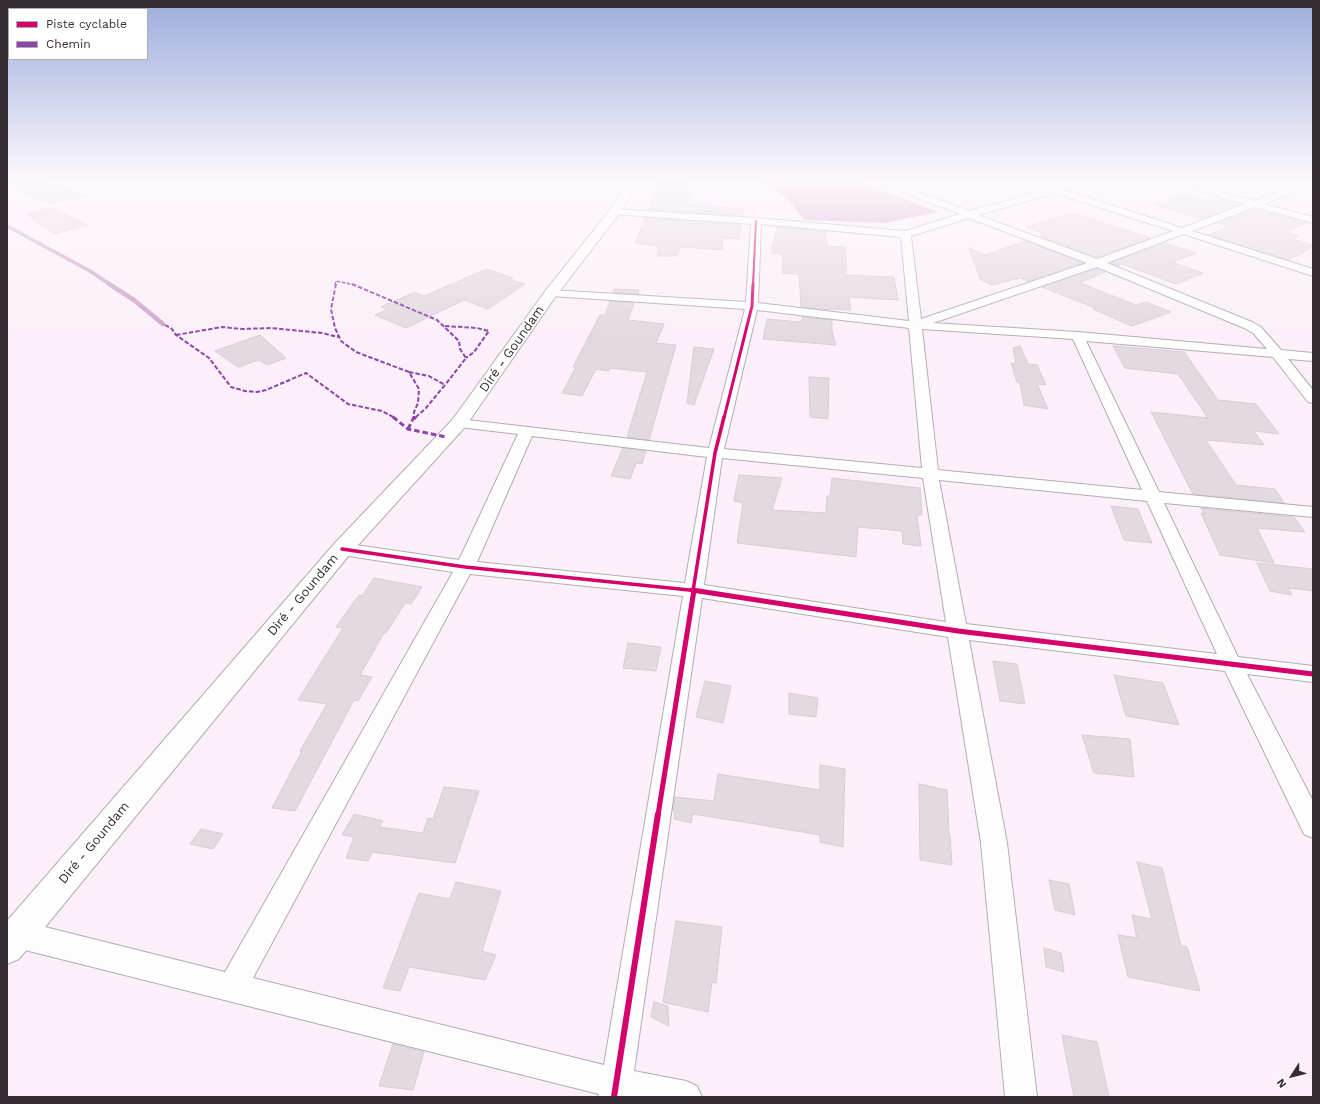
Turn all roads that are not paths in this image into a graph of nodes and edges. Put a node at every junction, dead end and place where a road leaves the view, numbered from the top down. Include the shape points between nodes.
1 (599, 233) edge
2 (755, 233) edge
3 (889, 233) edge
4 (911, 233) edge
5 (1018, 233) edge
6 (1177, 233) edge
7 (1192, 233) edge
8 (906, 234) junction
9 (1097, 263) junction
10 (1313, 273) edge
11 (551, 293) junction
12 (752, 306) junction
13 (915, 325) junction
14 (1078, 336) junction
15 (1278, 354) junction
16 (1313, 357) edge
17 (1313, 399) edge
18 (459, 423) junction
19 (527, 431) junction
20 (715, 453) junction
21 (930, 473) junction
22 (1152, 496) junction
23 (1313, 512) edge
24 (342, 549) junction
25 (465, 567) junction
26 (692, 590) junction
27 (958, 631) junction
28 (1230, 663) junction
29 (1313, 674) edge
30 (1313, 826) edge
31 (12, 940) edge
32 (232, 988) junction
33 (615, 1090) edge
34 (686, 1097) edge
35 (1021, 1097) edge

1 - 11 main road, Diré - Goundam
2 - 12 street
3 - 8 street
4 - 8 street
5 - 9 street
6 - 9 street
7 - 10 street
8 - 13 street
9 - 13 street
9 - 15 street via 1248,325
11 - 12 street
11 - 18 main road, Diré - Goundam
12 - 13 street
12 - 20 street
13 - 14 street
13 - 21 street
14 - 15 street
14 - 22 street
15 - 16 street
15 - 17 street
18 - 19 street
18 - 24 main road, Diré - Goundam
19 - 20 street
19 - 25 street
20 - 21 street
20 - 26 street
21 - 22 street
21 - 27 street
22 - 23 street
22 - 28 street
24 - 25 street
24 - 31 main road, Diré - Goundam
25 - 26 street
25 - 32 street
26 - 27 street
26 - 33 street
27 - 28 street
27 - 35 street via 994,843
28 - 29 street
28 - 30 street
31 - 32 street
32 - 33 street
33 - 34 street

